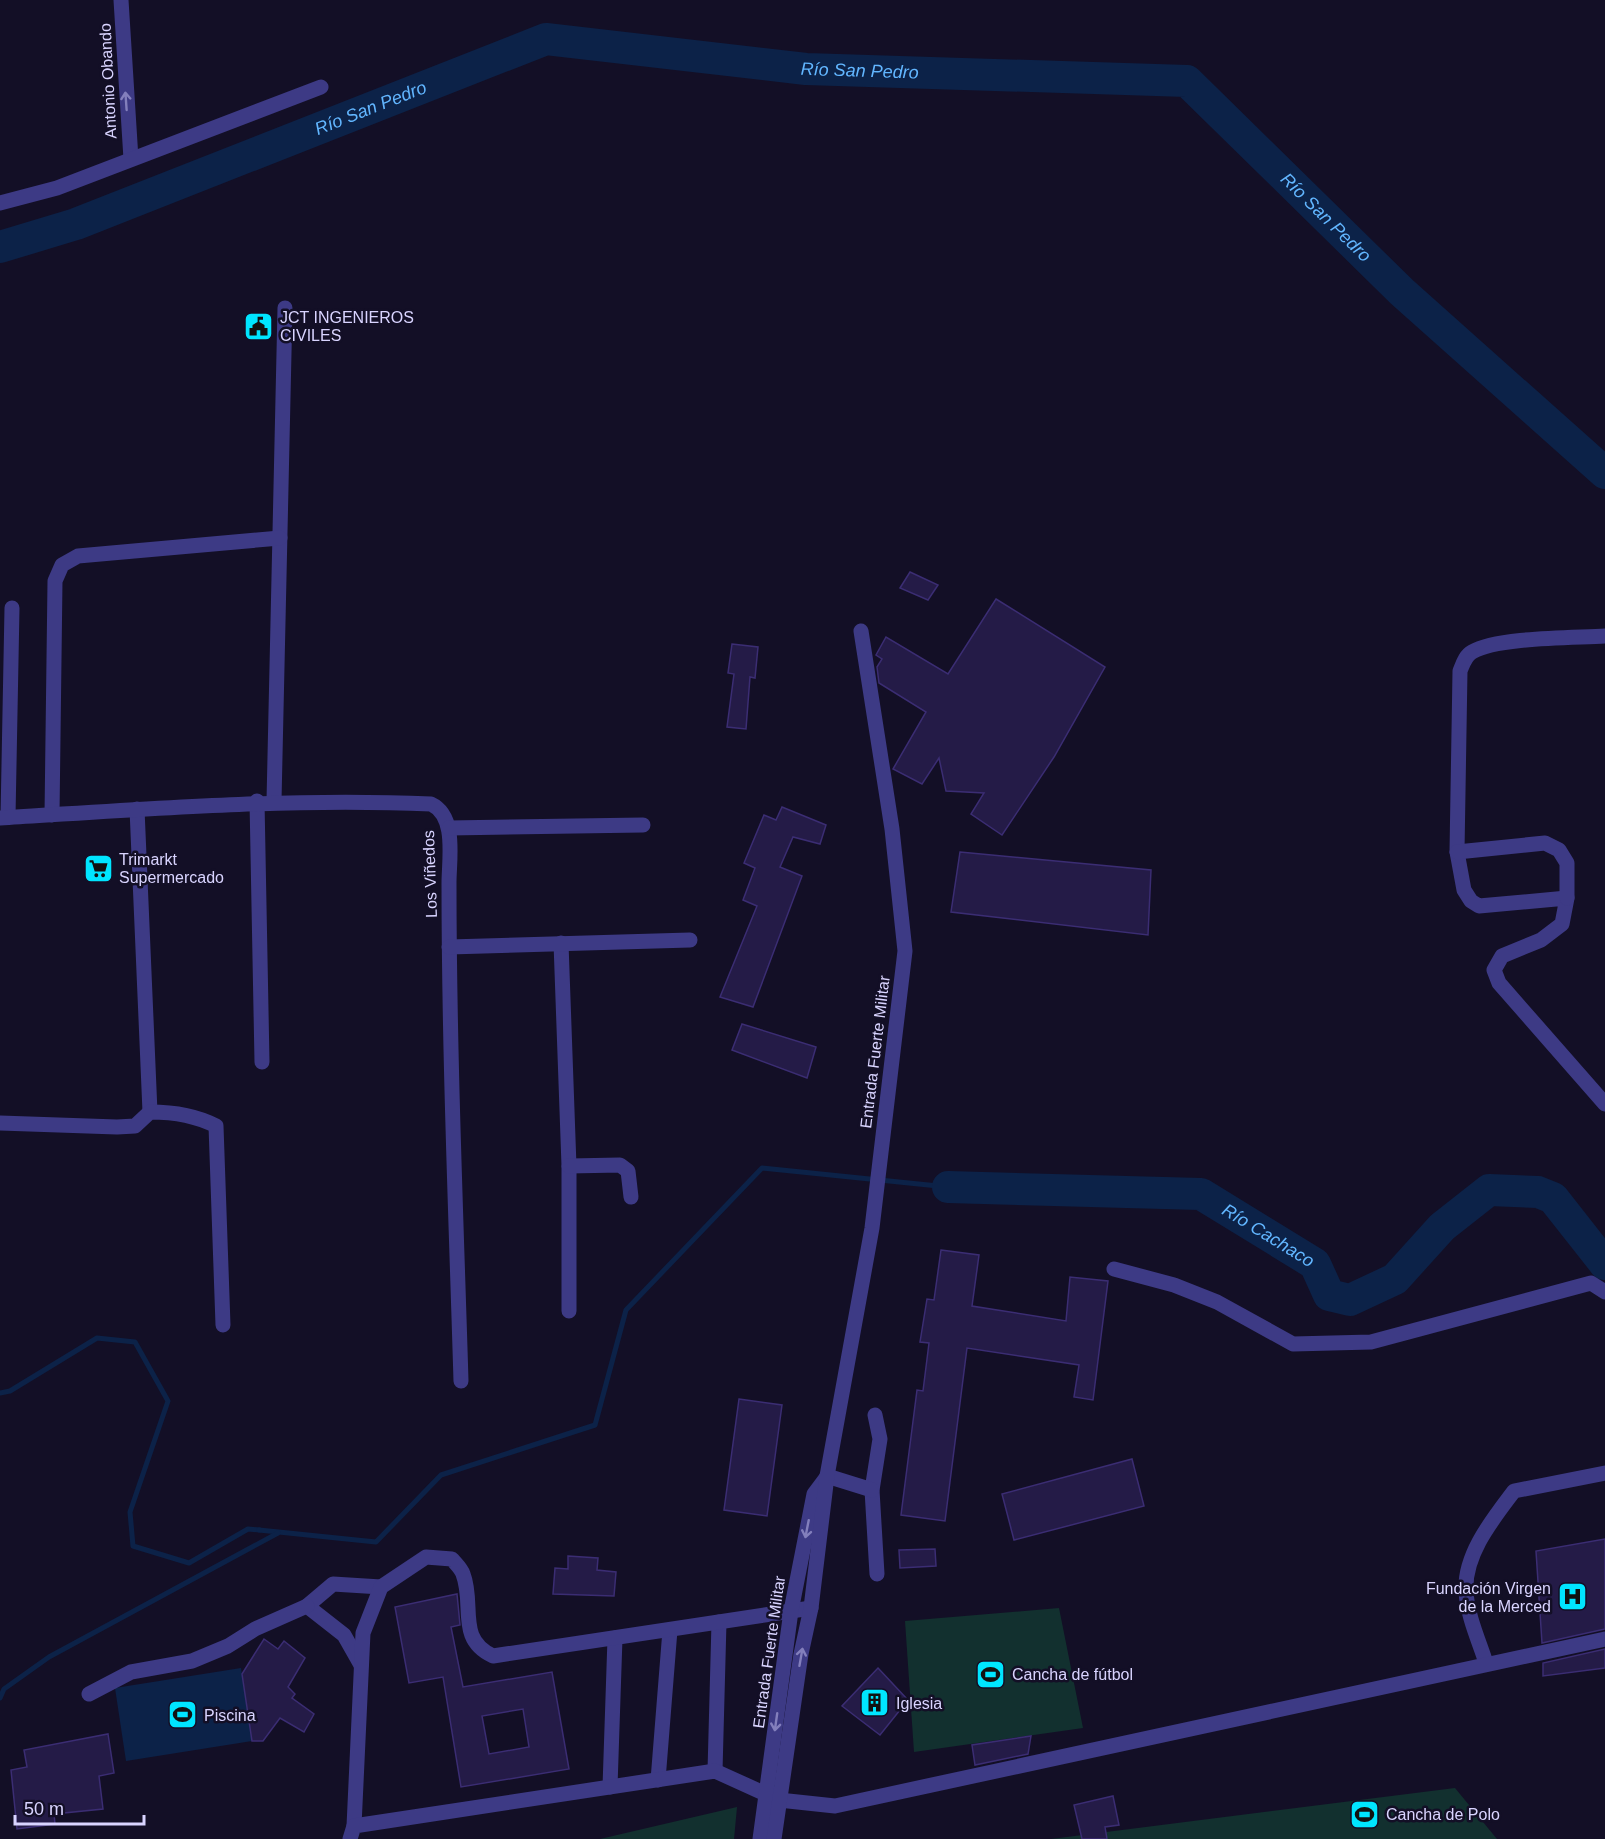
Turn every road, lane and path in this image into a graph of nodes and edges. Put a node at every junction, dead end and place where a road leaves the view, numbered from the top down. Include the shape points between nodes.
1 (121, 0) edge
2 (321, 87) dead end
3 (131, 159) junction
4 (0, 203) edge
5 (285, 308) dead end
6 (280, 538) junction
7 (12, 608) dead end
8 (861, 631) dead end
9 (1605, 636) edge
10 (257, 801) junction
11 (274, 801) junction
12 (137, 809) junction
13 (52, 814) junction
14 (4, 818) edge
15 (643, 825) dead end
16 (449, 828) junction
17 (1457, 852) junction
18 (1567, 898) junction
19 (690, 940) dead end
20 (561, 943) junction
21 (449, 947) junction
22 (262, 1062) dead end
23 (1605, 1104) edge
24 (150, 1112) junction
25 (0, 1123) edge
26 (569, 1166) junction
27 (631, 1197) dead end
28 (1114, 1269) dead end
29 (1605, 1292) edge
30 (569, 1311) dead end
31 (224, 1325) dead end
32 (460, 1381) dead end
33 (875, 1415) dead end
34 (1605, 1473) edge
35 (828, 1476) junction
36 (872, 1490) junction
37 (877, 1574) dead end
38 (381, 1587) junction
39 (307, 1606) junction
40 (811, 1608) junction
41 (791, 1611) junction
42 (719, 1622) junction
43 (670, 1630) junction
44 (615, 1638) junction
45 (1605, 1639) edge
46 (1486, 1663) junction
47 (362, 1665) junction
48 (89, 1694) dead end
49 (715, 1771) junction
50 (658, 1780) junction
51 (610, 1787) junction
52 (773, 1798) junction
53 (352, 1833) edge
54 (760, 1839) edge
55 (774, 1839) edge

3 -> 1 street, Antonio Obando
2 - 3 street
3 - 4 street via 57,188
5 - 6 street
6 - 11 street
6 - 13 street via 78,556 62,565 55,581
7 - 14 street
8 - 35 street, Entrada Fuerte Militar via 892,829 905,951 872,1223
9 - 17 street via 1521,640 1474,651 1466,657 1460,671
10 - 11 street, Los Viñedos
10 - 12 street, Los Viñedos
10 - 22 street
11 - 16 street, Los Viñedos via 431,804 441,812
12 - 13 street, Los Viñedos
12 - 24 street
13 - 14 street, Los Viñedos
15 - 16 street
16 - 21 street, Los Viñedos
17 - 18 street via 1464,890 1479,906
17 - 18 street via 1545,843 1559,850 1567,863
18 - 23 street via 1562,924 1541,940 1502,956 1494,970 1499,983
19 - 20 street
20 - 21 street
20 - 26 street
21 - 32 street, Los Viñedos
24 - 25 street via 135,1126
24 - 31 street via 201,1118 216,1126
26 - 27 street via 620,1165 628,1171
26 - 30 street
28 - 29 street via 1174,1285 1217,1302 1293,1344 1371,1342 1591,1283
33 - 36 street via 880,1439
34 - 46 street via 1514,1491 1494,1518 1472,1556 1466,1591
35 - 36 street
35 - 40 street, Entrada Fuerte Militar
35 -> 41 street, Entrada Fuerte Militar via 814,1494
36 - 37 street
38 - 39 street via 333,1584
38 - 44 street via 426,1557 452,1558 463,1573 472,1638 479,1650 493,1656
38 - 47 street via 363,1633
39 - 47 street via 344,1635
39 - 48 street via 192,1661 131,1672
40 - 41 street
52 -> 40 street, Entrada Fuerte Militar
41 - 42 street
41 -> 52 street, Entrada Fuerte Militar
42 - 43 street
42 - 49 street
43 - 44 street
43 - 50 street
44 - 51 street
45 - 46 street
46 - 52 street via 866,1801 829,1807
47 - 53 street
49 - 50 street
49 - 52 street
50 - 51 street
51 - 53 street
52 - 54 street, Entrada Fuerte Militar
52 - 55 street, Entrada Fuerte Militar

